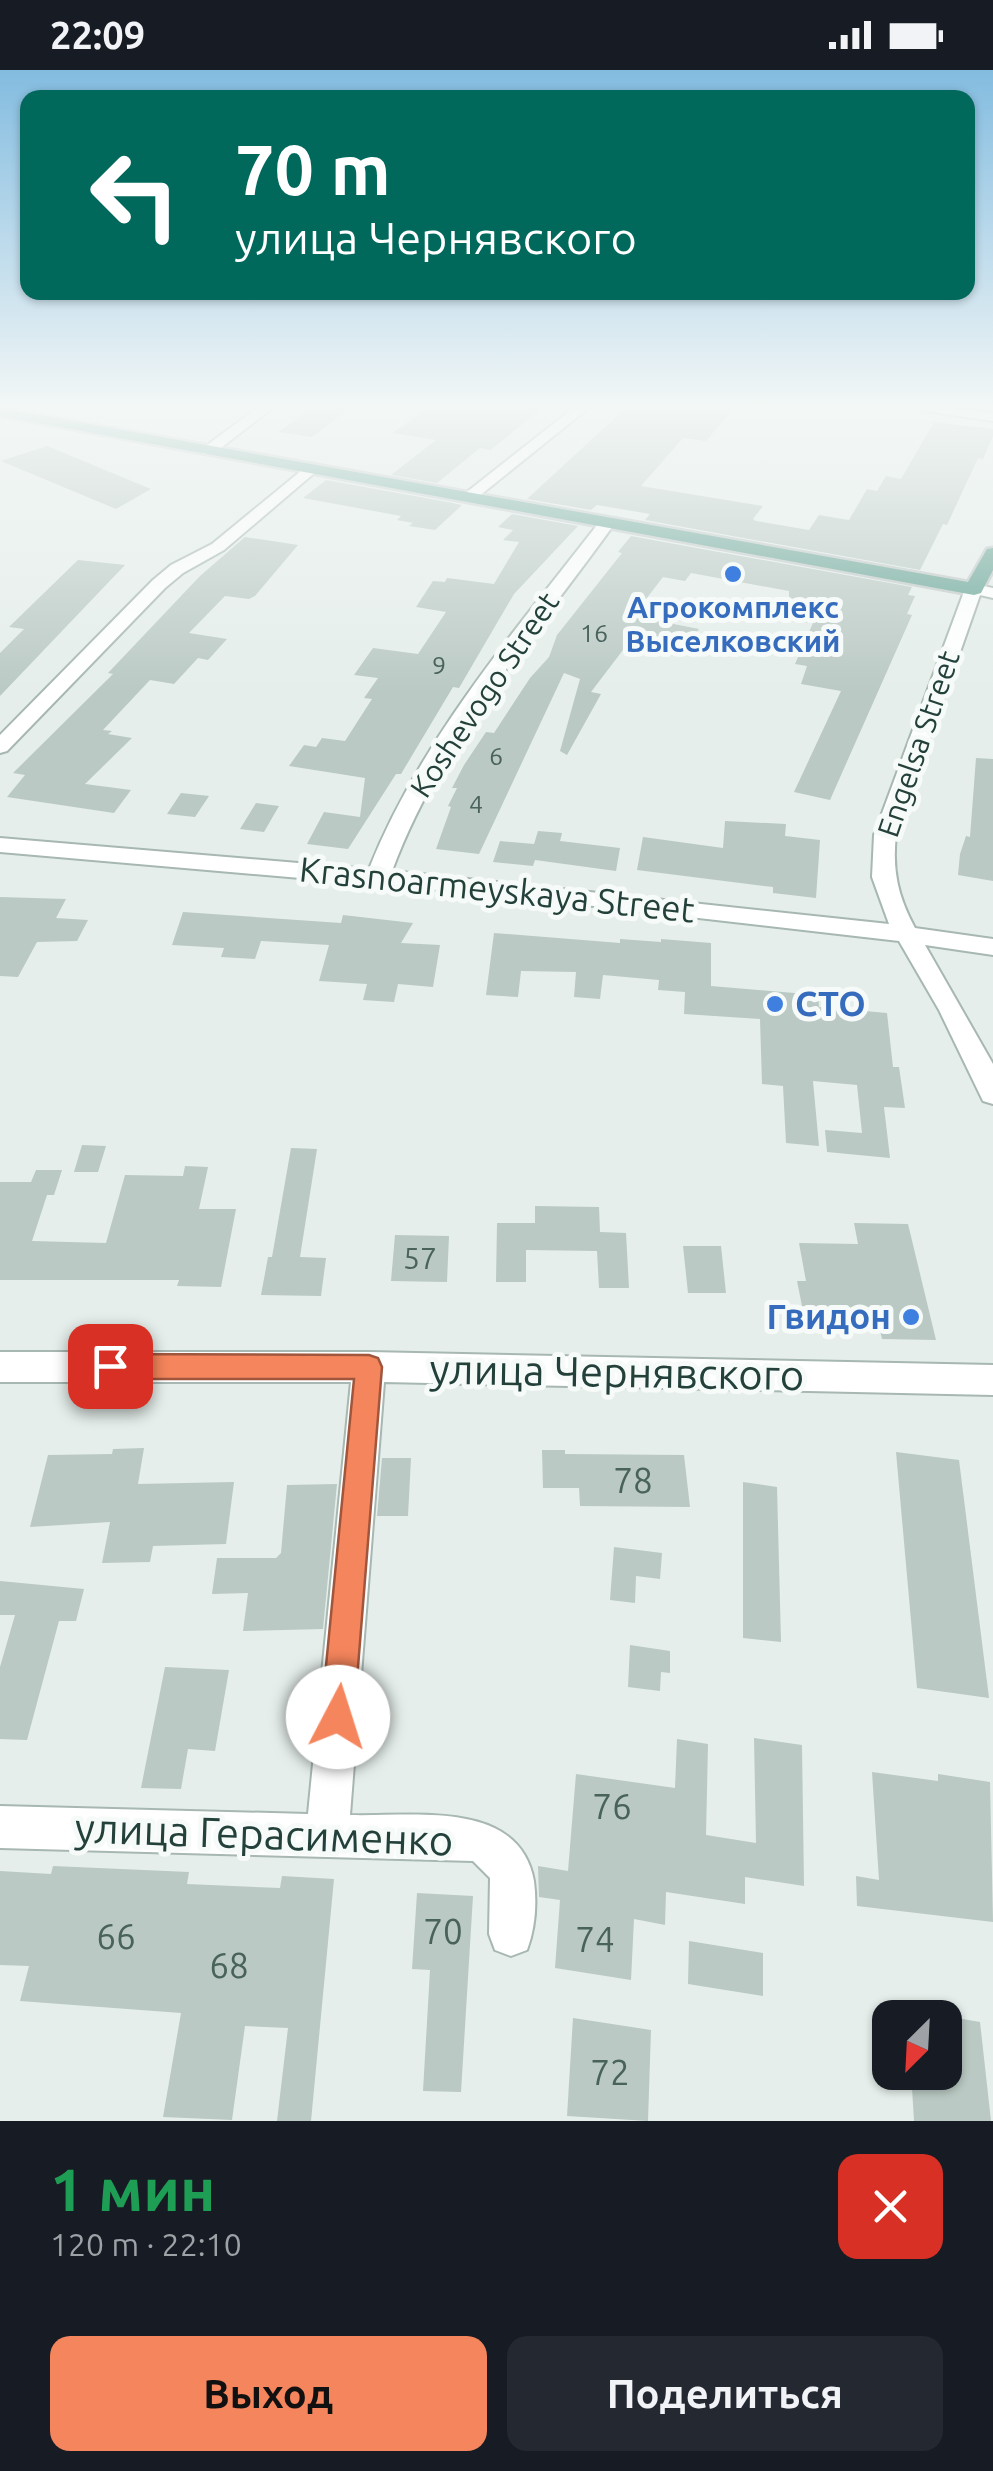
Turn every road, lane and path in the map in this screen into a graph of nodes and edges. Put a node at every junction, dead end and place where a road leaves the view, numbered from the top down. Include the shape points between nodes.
1 (274, 502) edge
2 (489, 502) edge
3 (607, 523) junction
4 (993, 553) edge
5 (984, 591) edge
6 (0, 747) edge
7 (0, 845) edge
8 (378, 876) junction
9 (904, 933) junction
10 (993, 947) edge
11 (993, 1094) edge
12 (0, 1366) edge
13 (369, 1367) junction
14 (993, 1380) edge
15 (0, 1827) edge
16 (328, 1834) junction
17 (511, 1934) dead end

1 - 6 street via 218,548 159,584
2 - 3 main road
3 - 5 main road
3 - 8 street, Koshevogo Street via 455,729 386,849
4 - 5 main road, Engelsa Street
5 - 9 street, Engelsa Street via 882,846 885,894
7 - 8 street, Krasnoarmeyskaya Street
8 - 9 street, Krasnoarmeyskaya Street
9 - 10 street, Krasnoarmeyskaya Street
9 - 11 street, Engelsa Street via 964,1031
12 - 13 street, улица Чернявского
13 - 14 street, улица Чернявского
13 - 16 street
15 - 16 street, улица Герасименко
16 - 17 street, улица Герасименко via 475,1840 494,1847 512,1874

